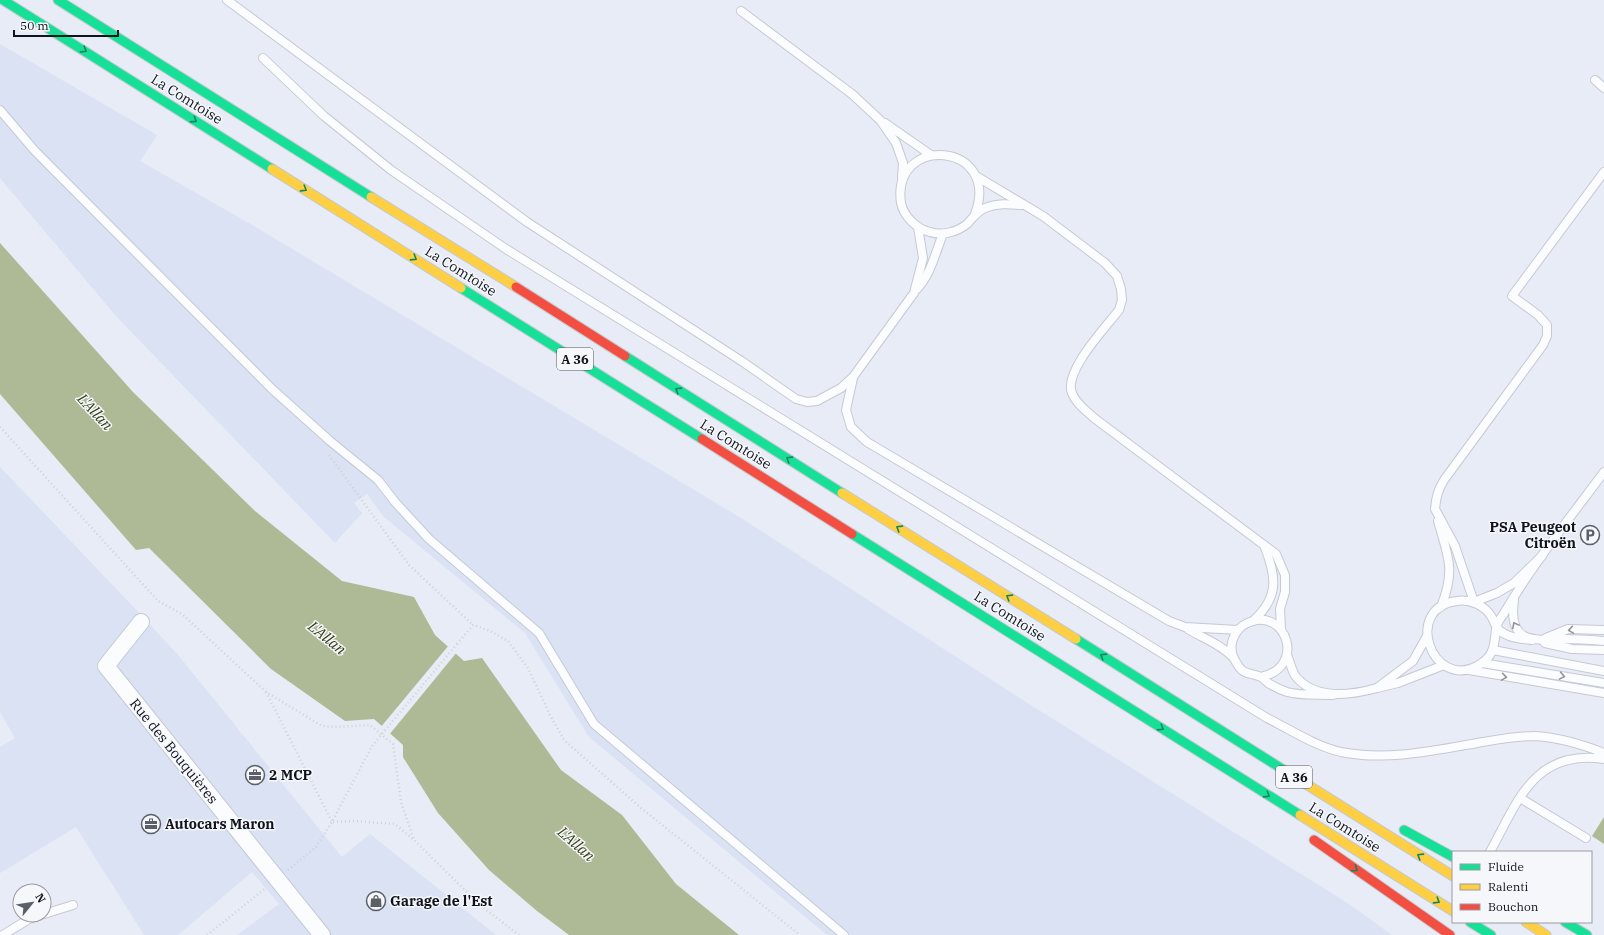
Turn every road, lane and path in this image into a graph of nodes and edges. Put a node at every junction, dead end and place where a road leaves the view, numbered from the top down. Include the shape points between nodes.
1 (3, 0) edge
2 (58, 0) edge
3 (227, 0) edge
4 (741, 11) dead end
5 (263, 58) dead end
6 (1594, 80) dead end
7 (1604, 88) edge
8 (0, 110) edge
9 (880, 120) junction
10 (931, 155) junction
11 (1604, 172) edge
12 (976, 176) junction
13 (902, 180) junction
14 (1026, 206) junction
15 (975, 214) junction
16 (918, 227) junction
17 (943, 234) junction
18 (914, 293) junction
19 (853, 377) junction
20 (0, 427) edge
21 (330, 441) junction
22 (1604, 472) edge
23 (1435, 509) junction
24 (1263, 542) junction
25 (1542, 556) junction
26 (1514, 600) junction
27 (1474, 602) junction
28 (1441, 606) junction
29 (1254, 620) junction
30 (141, 622) dead end
31 (473, 625) junction
32 (1185, 627) junction
33 (1496, 627) junction
34 (1281, 629) junction
35 (1238, 630) junction
36 (1604, 630) edge
37 (1427, 636) junction
38 (1535, 640) junction
39 (1604, 640) edge
40 (1493, 650) junction
41 (1604, 650) edge
42 (1287, 655) junction
43 (1233, 657) junction
44 (1482, 663) junction
45 (1444, 665) junction
46 (1466, 670) junction
47 (1604, 671) edge
48 (1261, 676) junction
49 (1136, 677) junction
50 (1604, 683) edge
51 (1377, 688) junction
52 (266, 692) junction
53 (1604, 693) edge
54 (1333, 695) junction
55 (1175, 736) junction
56 (1604, 753) edge
57 (1604, 759) edge
58 (1328, 786) dead end
59 (1520, 798) junction
60 (1276, 811) dead end
61 (332, 822) junction
62 (1396, 825) dead end
63 (1307, 834) dead end
64 (1586, 838) dead end
65 (414, 840) junction
66 (1491, 851) edge
67 (1452, 856) edge
68 (1452, 875) edge
69 (73, 905) dead end
70 (1452, 910) edge
71 (52, 912) edge
72 (23, 923) edge
73 (1472, 923) edge
74 (1528, 923) edge
75 (1567, 923) edge
76 (3, 935) edge
77 (322, 935) edge
78 (519, 935) edge
79 (800, 935) edge
80 (844, 935) edge
81 (1450, 935) edge
82 (1491, 935) edge
83 (1546, 935) edge
84 (1587, 935) edge

1 -> 55 highway, La Comtoise / A 36
49 -> 2 highway, La Comtoise / A 36
3 - 19 lane via 527,222 743,362 796,400 817,401 841,388
4 - 9 lane via 852,94
5 - 56 lane via 324,116 391,170 506,250 1267,718 1311,741 1340,752 1363,755 1414,754 1532,736 1558,738
6 - 7 lane
8 - 21 lane via 67,184 272,389
9 - 10 lane
9 - 13 lane via 896,143 903,163
10 - 12 lane via 957,157 968,165
10 - 13 lane via 919,160
11 - 23 lane via 1512,296 1547,325 1547,336 1539,352 1444,480 1437,491
12 - 14 lane
12 - 15 lane via 980,188 980,201
13 - 16 lane via 902,207 908,218
14 - 15 lane via 1001,204
14 - 24 lane via 1105,263 1117,276 1121,289 1122,300 1119,310 1074,371 1071,393 1078,403 1094,418
15 - 17 lane via 956,231
16 - 17 lane via 930,233
16 - 18 lane via 923,258
17 - 18 lane via 931,268
18 - 19 lane
19 - 32 lane via 846,410 851,427 867,442 1145,609
20 - 52 path via 158,601 182,614
21 - 31 path via 328,453 409,565
21 - 80 lane via 378,480 429,539 539,633 594,724
22 - 25 lane
23 - 27 lane via 1456,546
23 - 28 lane via 1450,567 1446,594
24 - 29 lane via 1274,581 1265,610
24 - 34 lane via 1276,554 1285,575 1280,609
25 - 26 lane
25 - 27 lane via 1514,583 1498,593
26 - 33 lane
38 -> 26 lane via 1517,630 1512,617
27 - 28 lane via 1451,601
27 - 33 lane via 1492,616
28 - 37 lane via 1431,620
29 - 34 lane via 1273,623
29 - 35 lane
30 - 77 street, Rue des Bouquières via 106,666
31 - 61 path, bridge via 372,746
31 - 79 path via 508,641 528,668 564,740 641,808
32 - 35 lane
32 - 43 lane via 1223,647
33 - 38 lane via 1502,633 1517,638
33 - 40 lane
34 - 42 lane via 1288,646
35 - 43 lane via 1232,643
36 -> 38 lane via 1568,630
37 - 45 lane via 1432,652
37 - 51 lane via 1414,660
38 - 39 lane
38 - 41 lane via 1572,649
40 - 44 lane
40 - 47 lane
42 - 48 lane via 1278,670 1270,675
42 - 54 lane via 1296,678
43 - 48 lane via 1244,671
44 - 46 lane
44 -> 50 lane
45 - 46 lane
45 - 51 lane via 1398,683
46 -> 53 lane
48 - 54 lane via 1269,684 1287,692
49 - 58 highway
68 -> 49 highway, La Comtoise / A 36
51 - 54 lane
52 - 61 path
52 - 65 path via 322,726 370,725 393,744 401,802
55 - 60 highway
55 -> 70 highway, La Comtoise / A 36
57 - 59 lane via 1572,759 1553,765 1537,775
59 - 64 lane
59 - 66 lane
61 - 65 path via 395,824
62 - 67 highway
63 -> 81 highway
65 - 78 path via 480,905
69 - 71 lane
72 - 76 lane
73 - 82 highway
74 - 83 highway
75 - 84 highway

